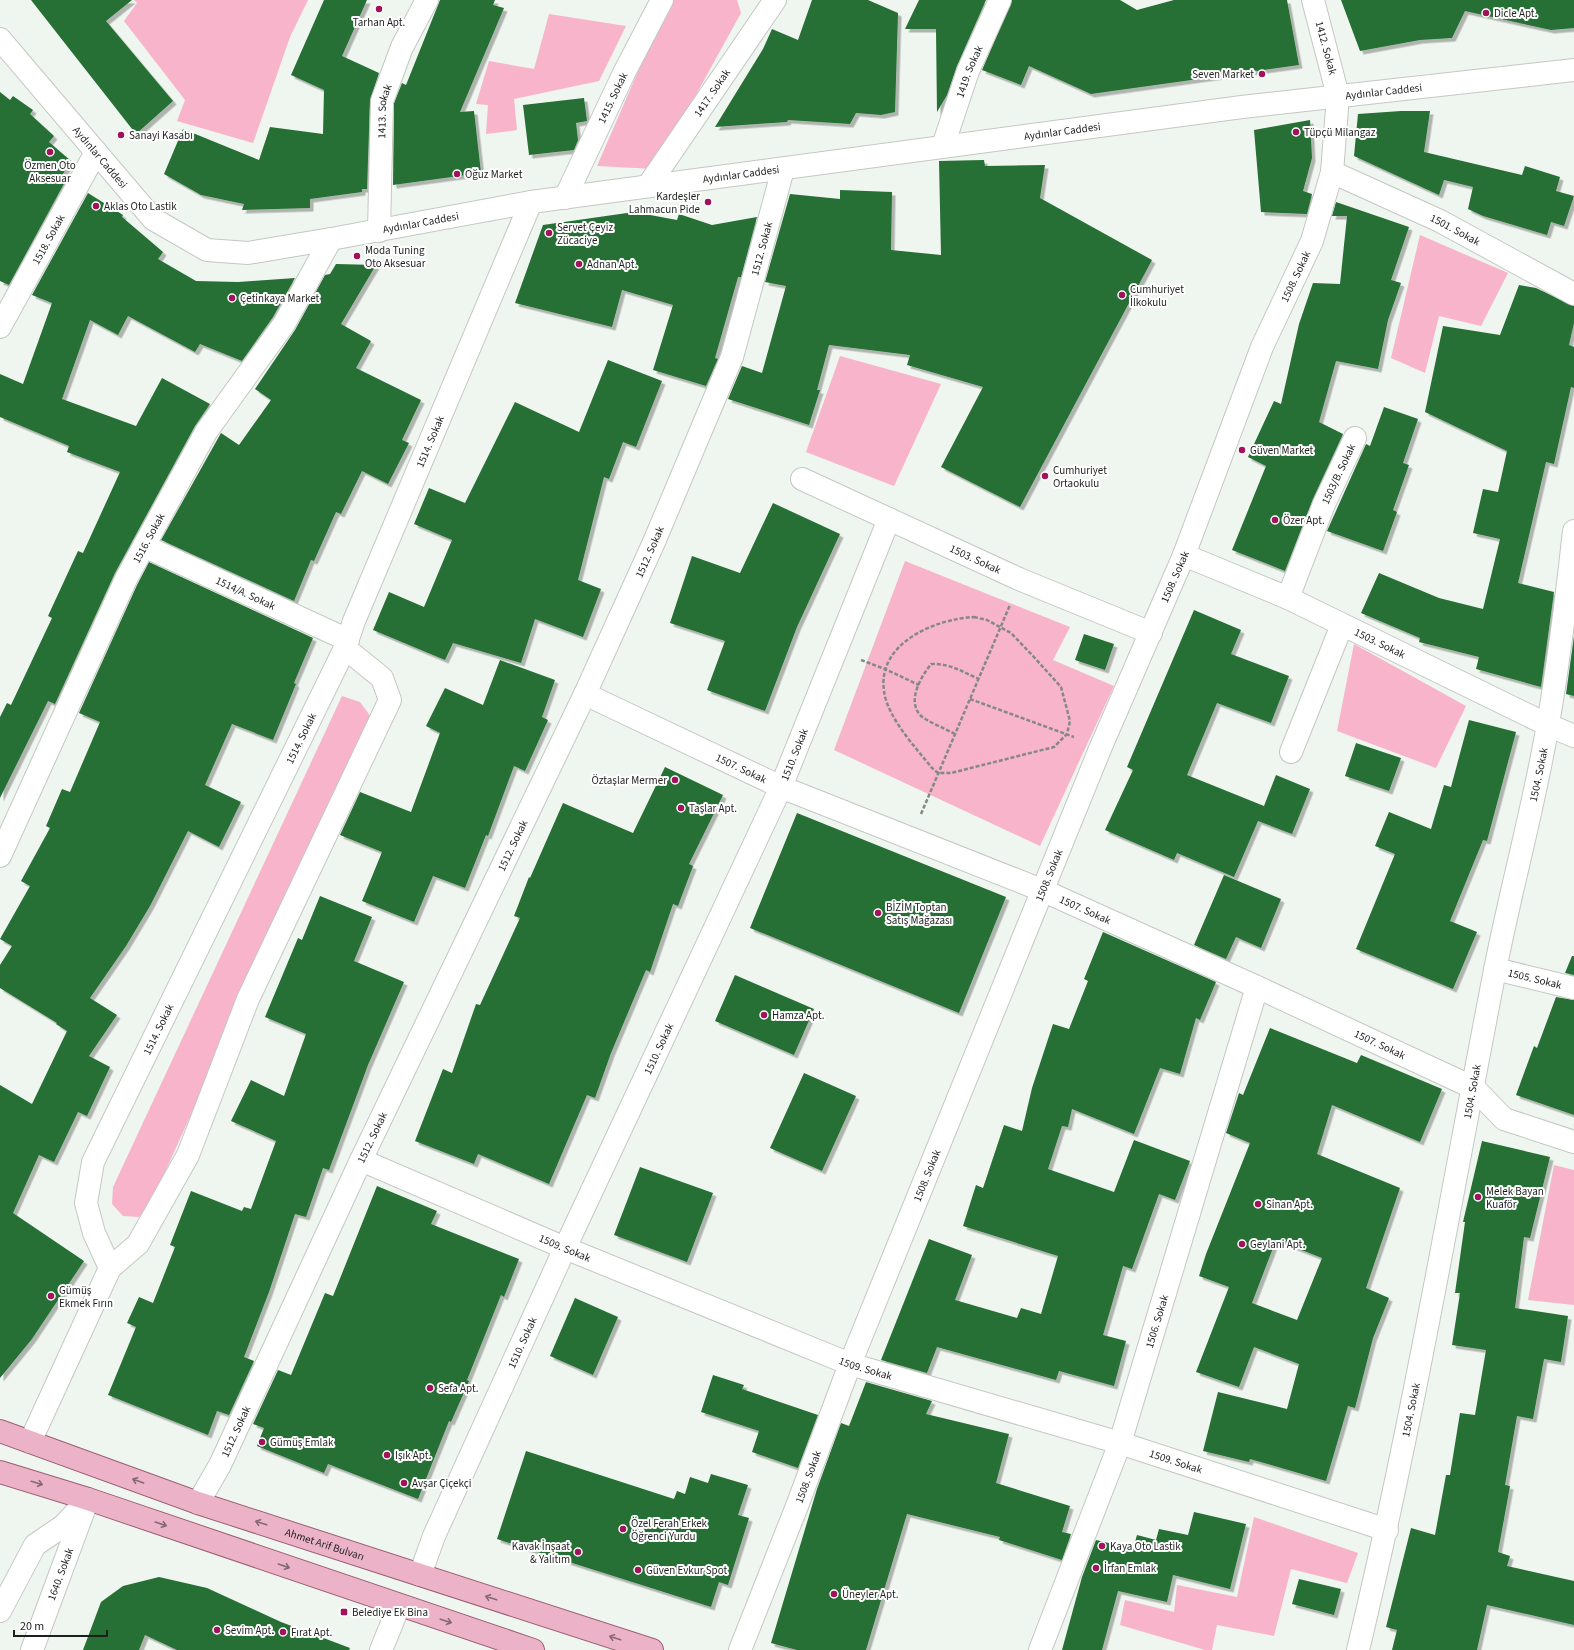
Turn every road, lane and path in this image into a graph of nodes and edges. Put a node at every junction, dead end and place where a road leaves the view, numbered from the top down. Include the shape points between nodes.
1 (427, 0) edge
2 (662, 0) edge
3 (775, 0) edge
4 (1000, 0) edge
5 (1313, 0) edge
6 (0, 39) edge
7 (1574, 70) edge
8 (1338, 96) junction
9 (943, 146) junction
10 (96, 152) junction
11 (783, 169) junction
12 (1332, 172) junction
13 (648, 186) junction
14 (565, 198) junction
15 (531, 202) junction
16 (379, 231) junction
17 (331, 239) junction
18 (1574, 294) edge
19 (0, 327) edge
20 (1355, 438) dead end
21 (802, 480) dead end
22 (889, 519) junction
23 (1574, 531) edge
24 (144, 546) junction
25 (1184, 555) junction
26 (1019, 579) junction
27 (1288, 598) junction
28 (1342, 625) junction
29 (1001, 628) junction
30 (1151, 633) junction
31 (346, 644) junction
32 (836, 652) junction
33 (885, 669) junction
34 (979, 679) junction
35 (919, 685) junction
36 (585, 694) junction
37 (970, 699) junction
38 (1548, 726) junction
39 (955, 734) junction
40 (1067, 734) junction
41 (1574, 736) edge
42 (1100, 749) junction
43 (1291, 752) dead end
44 (938, 773) junction
45 (781, 787) junction
46 (911, 838) junction
47 (0, 856) edge
48 (1044, 891) junction
49 (1495, 969) junction
50 (1257, 986) junction
51 (1574, 988) edge
52 (1474, 1088) junction
53 (1574, 1142) edge
54 (361, 1160) junction
55 (565, 1248) junction
56 (110, 1268) junction
57 (850, 1364) junction
58 (0, 1431) edge
59 (30, 1442) junction
60 (1120, 1443) junction
61 (0, 1472) edge
62 (88, 1499) junction
63 (198, 1503) junction
64 (1387, 1530) junction
65 (420, 1575) junction
66 (399, 1606) junction
67 (0, 1611) edge
68 (32, 1650) edge
69 (381, 1650) edge
70 (533, 1650) edge
71 (652, 1650) edge
72 (740, 1650) edge
73 (1040, 1650) edge
74 (1358, 1650) edge

1 - 16 street, 1413. Sokak via 402,47 382,101
2 - 14 street, 1415. Sokak via 624,73
3 - 13 street, 1417. Sokak
4 - 9 street, 1419. Sokak via 968,71
5 - 8 street, 1412. Sokak
6 - 10 street, Aydınlar Caddesi
7 - 8 street, Aydınlar Caddesi
8 - 9 street, Aydınlar Caddesi
8 - 12 street, 1508. Sokak
9 - 11 street, Aydınlar Caddesi
10 - 17 street, Aydınlar Caddesi via 153,219 207,250 248,253
10 - 19 street, 1518. Sokak
11 - 13 street, Aydınlar Caddesi
11 - 36 street, 1512. Sokak via 732,357 654,542
12 - 18 street, 1501. Sokak via 1440,222
12 - 25 street, 1508. Sokak via 1312,241 1262,347
13 - 14 street, Aydınlar Caddesi
14 - 15 street, Aydınlar Caddesi
15 - 16 street, Aydınlar Caddesi
15 - 31 street, 1514. Sokak
16 - 17 street, Aydınlar Caddesi
17 - 24 street, 1516. Sokak via 284,324 206,432
20 - 27 street, 1503/B. Sokak via 1324,504
21 - 22 street, 1503. Sokak
22 - 26 street, 1503. Sokak
22 - 32 street, 1510. Sokak
23 - 38 street, 1504. Sokak
24 - 31 street, 1514/A. Sokak
24 - 47 street, 1516. Sokak via 122,586
25 - 27 street, 1503. Sokak
25 - 30 street, 1508. Sokak
26 - 29 path
26 - 30 street, 1503. Sokak
27 - 28 street, 1503. Sokak
28 - 38 street, 1503. Sokak
28 - 43 street
29 - 33 path via 987,620 974,617 957,618 935,624 911,636 896,650
29 - 34 path
29 - 40 path via 1011,633 1061,687 1070,721
30 - 42 street, 1508. Sokak
31 - 56 street, 1514. Sokak via 93,1162 86,1203 94,1233
31 - 56 street, 1514/A. Sokak via 382,678 390,700 248,998 188,1156 138,1244
32 - 33 path
32 - 45 street, 1510. Sokak
33 - 35 path
33 - 44 path via 884,691 897,722
34 - 35 path via 954,667 931,664 922,675
34 - 37 path
35 - 39 path via 915,696 916,708 921,716
36 - 45 street, 1507. Sokak
36 - 54 street, 1512. Sokak
37 - 39 path
37 - 40 path
38 - 41 street, 1503. Sokak
38 - 49 street, 1504. Sokak
39 - 44 path
40 - 42 path
40 - 44 path via 1054,747 951,773
42 - 48 street, 1508. Sokak
44 - 46 path
45 - 46 street, 1507. Sokak
45 - 55 street, 1510. Sokak
46 - 48 street, 1507. Sokak
48 - 50 street, 1507. Sokak
48 - 57 street, 1508. Sokak
49 - 51 street, 1505. Sokak
49 - 52 street, 1504. Sokak
50 - 52 street, 1507. Sokak
50 - 60 street, 1506. Sokak
52 - 53 street, 1507. Sokak via 1504,1119
52 - 64 street, 1504. Sokak
54 - 55 street, 1509. Sokak
54 - 63 street, 1512. Sokak via 220,1465
55 - 57 street, 1509. Sokak
55 - 65 street, 1510. Sokak via 434,1536
56 - 59 street
57 - 60 street, 1509. Sokak
57 - 72 street, 1508. Sokak
58 - 59 main road, Ahmet Arif Bulvarı
63 -> 59 main road, Ahmet Arif Bulvarı
60 - 64 street, 1509. Sokak
60 - 73 street, 1506. Sokak
61 -> 62 main road
62 -> 66 main road
62 - 67 street via 63,1526 35,1545
62 - 68 street, 1640. Sokak
65 -> 63 main road, Ahmet Arif Bulvarı
64 - 74 street, 1504. Sokak
71 -> 65 main road, Ahmet Arif Bulvarı
66 - 69 street
66 -> 70 main road

